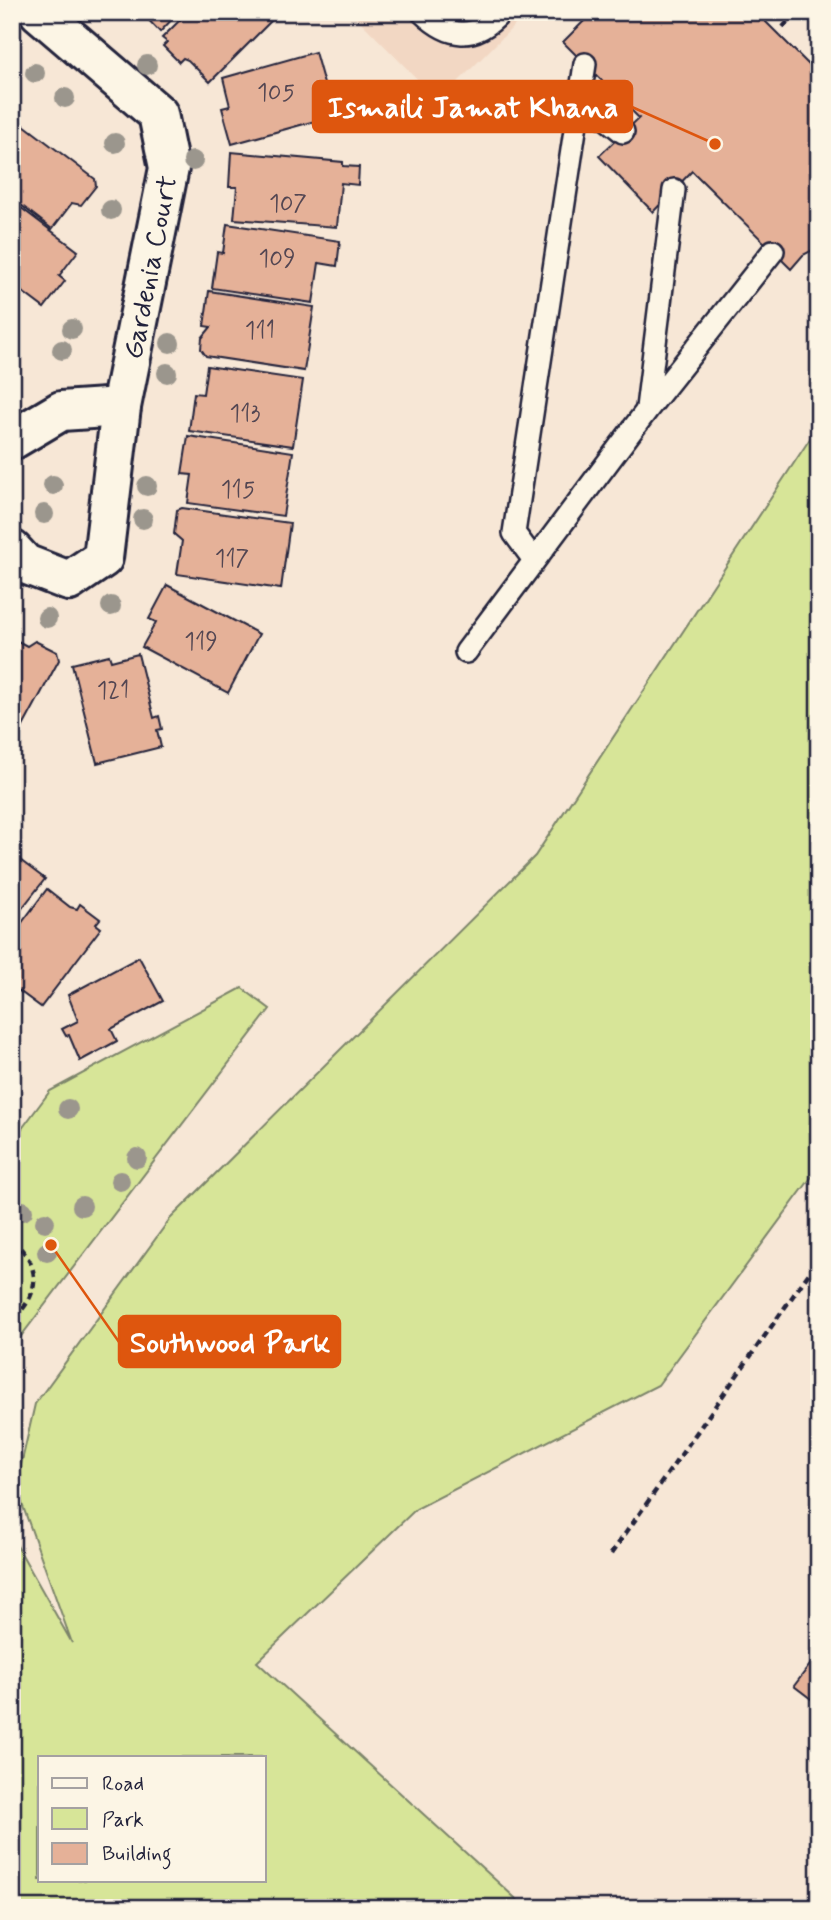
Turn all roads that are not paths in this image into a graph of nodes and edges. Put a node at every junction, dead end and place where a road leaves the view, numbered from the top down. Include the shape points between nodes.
1 (39, 12) edge
2 (422, 12) edge
3 (501, 12) edge
4 (585, 64) dead end
5 (579, 97) junction
6 (623, 132) dead end
7 (674, 190) dead end
8 (773, 251) dead end
9 (121, 407) junction
10 (647, 410) junction
11 (12, 440) edge
12 (12, 550) edge
13 (534, 560) junction
14 (466, 652) dead end

1 - 9 street, Gardenia Court via 158,114 169,168
2 - 3 lane via 440,29 453,33 483,26
4 - 5 lane
5 - 6 lane
5 - 13 lane via 514,533
7 - 10 lane
8 - 10 lane
9 - 11 street via 61,411
9 - 12 street, Gardenia Court via 103,558 69,581 25,564
10 - 13 lane
13 - 14 lane

